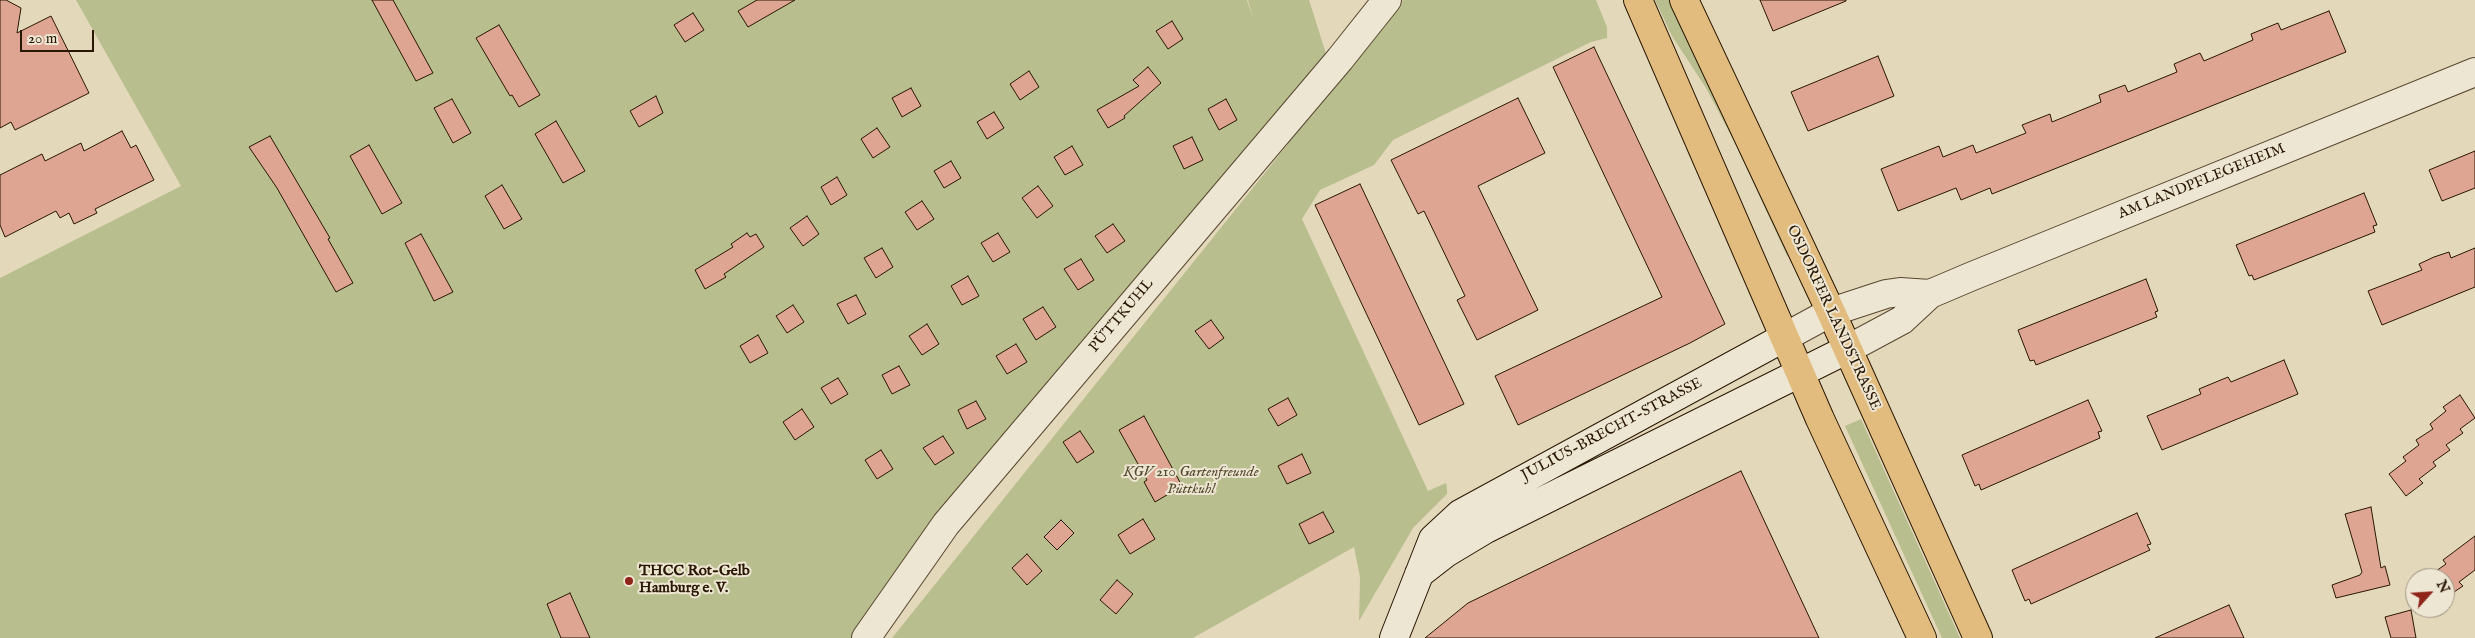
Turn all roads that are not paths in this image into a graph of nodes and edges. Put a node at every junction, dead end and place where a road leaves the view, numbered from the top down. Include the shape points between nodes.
1 (1388, 0) edge
2 (1638, 0) edge
3 (1684, 0) edge
4 (2475, 72) edge
5 (1930, 294) junction
6 (1832, 312) junction
7 (1785, 337) junction
8 (1848, 349) junction
9 (1800, 374) junction
10 (1418, 575) junction
11 (866, 638) edge
12 (1394, 638) edge
13 (1922, 638) edge
14 (1978, 638) edge

1 - 11 street, PÜTTKUHL via 946,524
2 - 7 main road
3 - 6 main road, OSDORFER LANDSTRASSE
4 - 5 street, AM LANDPFLEGEHEIM
5 - 6 street, AM LANDPFLEGEHEIM via 1886,294
5 - 8 street, AM LANDPFLEGEHEIM via 1902,320
6 - 7 street, JULIUS-BRECHT-STRASSE
6 - 8 main road, OSDORFER LANDSTRASSE
7 - 9 main road
7 - 10 street, JULIUS-BRECHT-STRASSE via 1460,514 1433,539
8 - 9 street, JULIUS-BRECHT-STRASSE
8 - 14 main road, OSDORFER LANDSTRASSE
9 - 10 street, JULIUS-BRECHT-STRASSE via 1486,529 1446,553
9 - 13 main road
10 - 12 street, JULIUS-BRECHT-STRASSE

